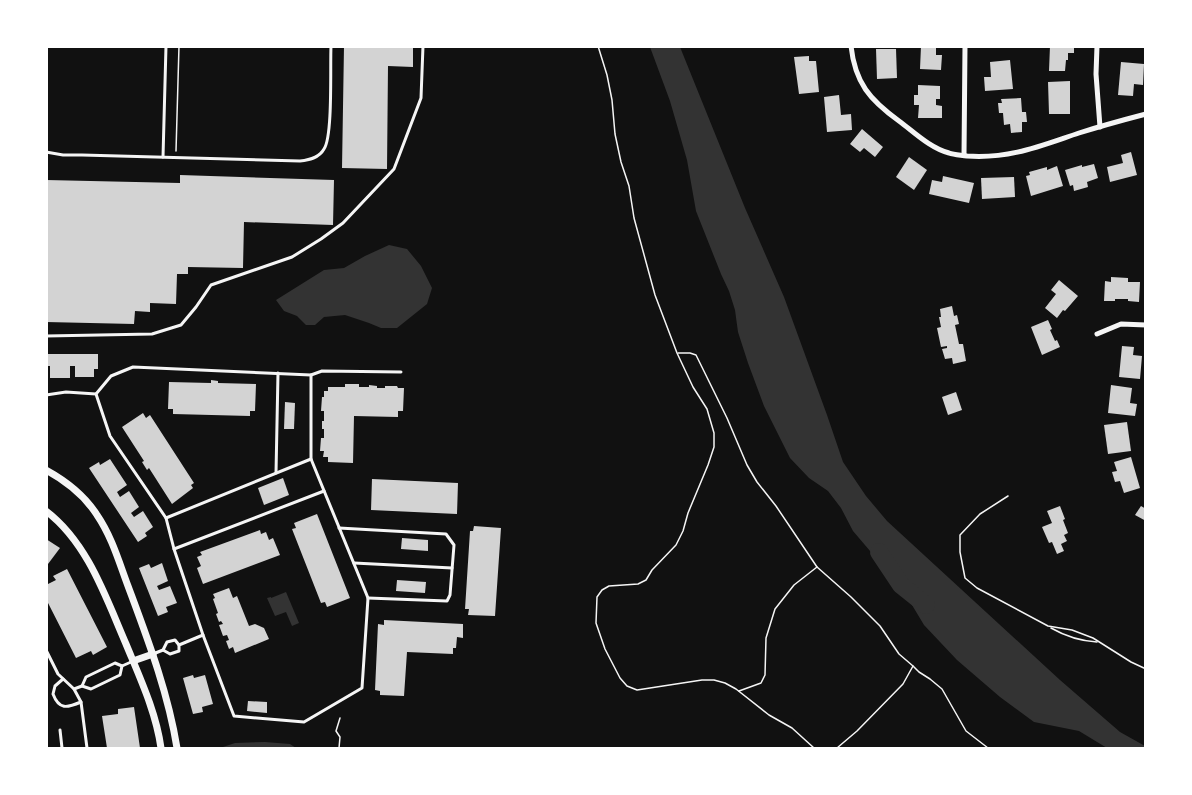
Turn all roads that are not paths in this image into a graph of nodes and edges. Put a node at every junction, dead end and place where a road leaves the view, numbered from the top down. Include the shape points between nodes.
1 (165, 46) edge
2 (330, 46) edge
3 (423, 46) edge
4 (851, 46) edge
5 (965, 46) edge
6 (1097, 46) edge
7 (1146, 114) edge
8 (1100, 127) junction
9 (46, 152) edge
10 (963, 155) junction
11 (163, 157) junction
12 (1146, 325) edge
13 (1098, 334) dead end
14 (46, 336) edge
15 (401, 372) dead end
16 (278, 373) junction
17 (311, 375) junction
18 (96, 394) junction
19 (46, 395) edge
20 (311, 459) junction
21 (46, 470) edge
22 (276, 473) junction
23 (324, 491) junction
24 (46, 511) edge
25 (166, 518) junction
26 (339, 528) junction
27 (174, 549) junction
28 (354, 563) junction
29 (452, 568) junction
30 (368, 598) junction
31 (203, 634) junction
32 (179, 645) junction
33 (46, 650) edge
34 (163, 650) junction
35 (153, 654) junction
36 (133, 661) junction
37 (122, 666) junction
38 (63, 679) junction
39 (82, 686) junction
40 (74, 689) junction
41 (81, 702) junction
42 (60, 730) dead end
43 (62, 748) edge
44 (87, 748) edge
45 (161, 748) edge
46 (177, 748) edge

1 - 11 lane
2 - 11 lane via 329,136 324,150 313,159
3 - 14 lane via 421,98 394,169 342,223 292,257 211,285 181,325 152,334
4 - 10 street via 857,77 872,100 936,147
5 - 10 street
6 - 8 street
7 - 8 street
8 - 10 street via 1015,154
9 - 11 lane
12 - 13 street via 1121,324
15 - 17 lane via 322,371
16 - 17 lane
16 - 18 lane via 134,368 111,376
16 - 22 lane
17 - 20 lane
18 - 19 lane
18 - 25 lane via 110,436
20 - 22 lane
20 - 23 lane
21 - 35 street via 80,494 101,521
22 - 25 lane
23 - 26 lane
23 - 27 lane
24 - 36 street via 69,532 86,557
25 - 27 lane
26 - 28 lane
26 - 29 lane via 446,534 454,545
27 - 31 lane
28 - 29 lane
28 - 30 lane
29 - 30 lane via 447,601
30 - 31 lane via 362,688 304,722 234,716
31 - 32 lane
32 - 34 lane via 179,651 170,654
32 - 34 lane via 175,640 166,642
33 - 38 lane
34 - 35 lane
35 - 36 street
35 - 46 street
36 - 37 lane
36 - 45 street via 152,710
37 - 39 lane via 115,663 86,677
37 - 39 lane via 120,675 91,689
38 - 40 lane
38 - 41 lane via 55,686 56,702 63,706
39 - 40 lane
40 - 41 lane
41 - 44 lane
42 - 43 lane

